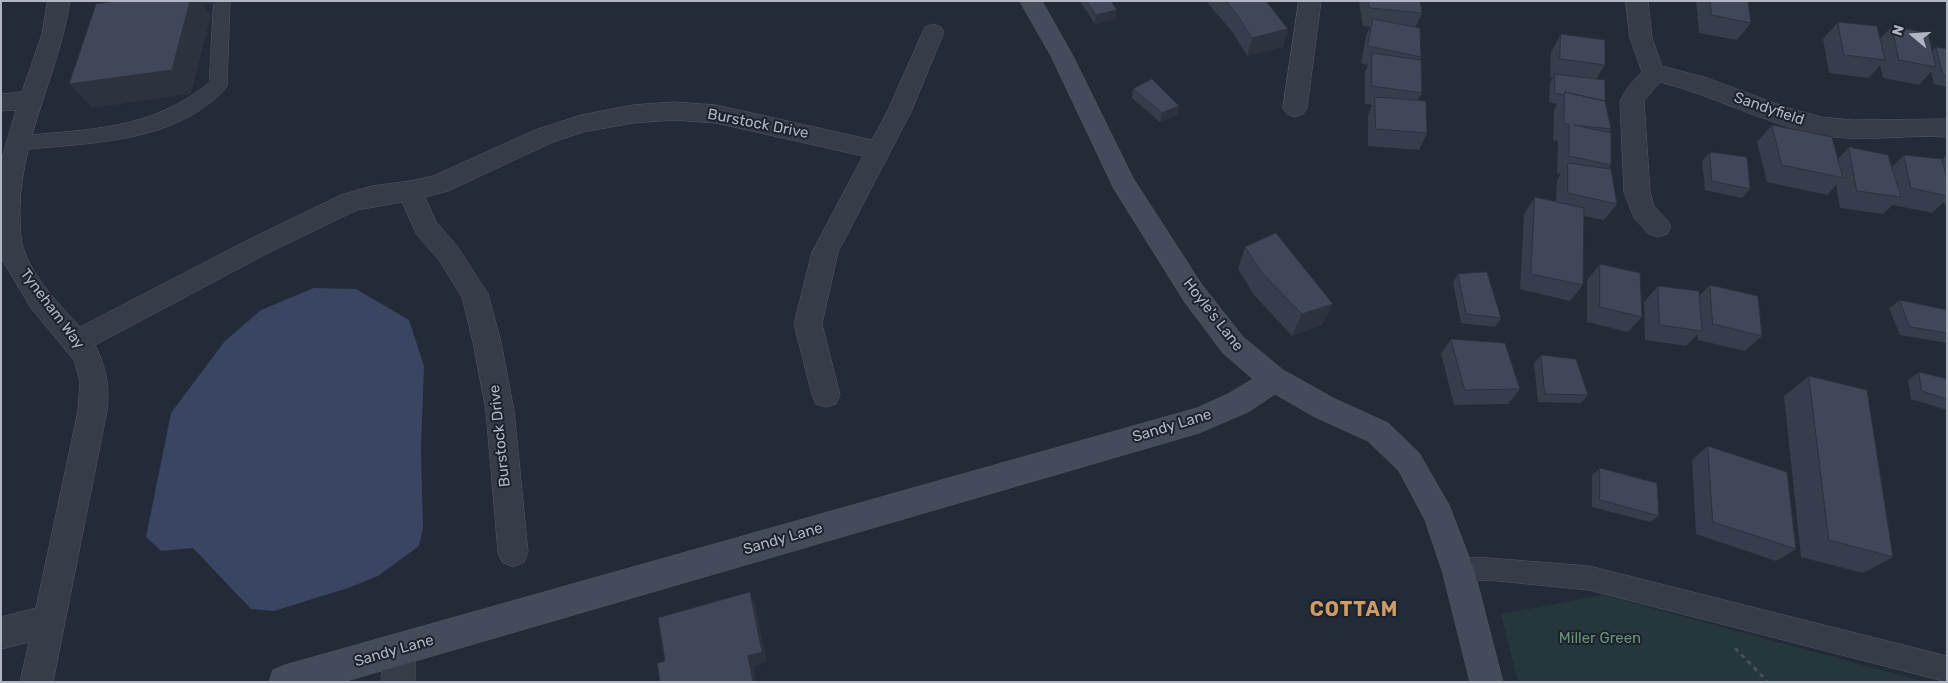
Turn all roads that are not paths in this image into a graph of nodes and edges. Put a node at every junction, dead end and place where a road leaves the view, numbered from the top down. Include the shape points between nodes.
1 (59, 1) edge
2 (222, 1) edge
3 (1030, 1) edge
4 (1310, 1) edge
5 (1637, 1) edge
6 (932, 32) dead end
7 (1654, 72) junction
8 (30, 100) junction
9 (1, 104) edge
10 (1295, 108) dead end
11 (1947, 128) edge
12 (20, 143) junction
13 (879, 151) junction
14 (410, 191) junction
15 (1658, 227) dead end
16 (78, 341) junction
17 (1274, 379) junction
18 (826, 395) dead end
19 (512, 552) dead end
20 (1458, 570) junction
21 (49, 621) junction
22 (1, 633) edge
23 (399, 650) junction
24 (1947, 669) edge
25 (36, 682) edge
26 (285, 682) edge
27 (398, 682) edge
28 (1486, 682) edge

1 - 8 street, Tyneham Way via 53,37
2 - 12 lane via 218,86 205,98 176,116 140,128
3 - 17 street, Hoyle's Lane via 1062,56 1124,182 1193,293 1233,345
4 - 10 street
5 - 7 street via 1640,40
6 - 13 street
7 - 11 street, Sandyfield via 1704,86 1785,117 1823,126 1862,130
7 - 15 street via 1652,78 1634,93 1632,110 1637,192 1644,212
8 - 9 street
8 - 12 street, Tyneham Way
12 - 16 street, Tyneham Way via 11,180 7,220 10,250 51,314
13 - 14 street, Burstock Drive via 716,114 674,111 633,114 581,124 544,136 439,184
13 - 18 street via 825,252 808,324
14 - 16 street, Burstock Drive via 350,202
14 - 19 street, Burstock Drive via 426,228 448,253 475,294 500,412
16 - 21 street, Tyneham Way via 88,359 94,381 93,399
17 - 20 street, Hoyle's Lane via 1325,408 1378,432 1410,462 1438,515
17 - 23 street, Sandy Lane via 1235,407 1199,420
20 - 24 lane via 1488,569 1589,578
20 - 28 street, Hoyle's Lane
21 - 22 street
21 - 25 street, Tyneham Way
23 - 26 street, Sandy Lane
23 - 27 street

